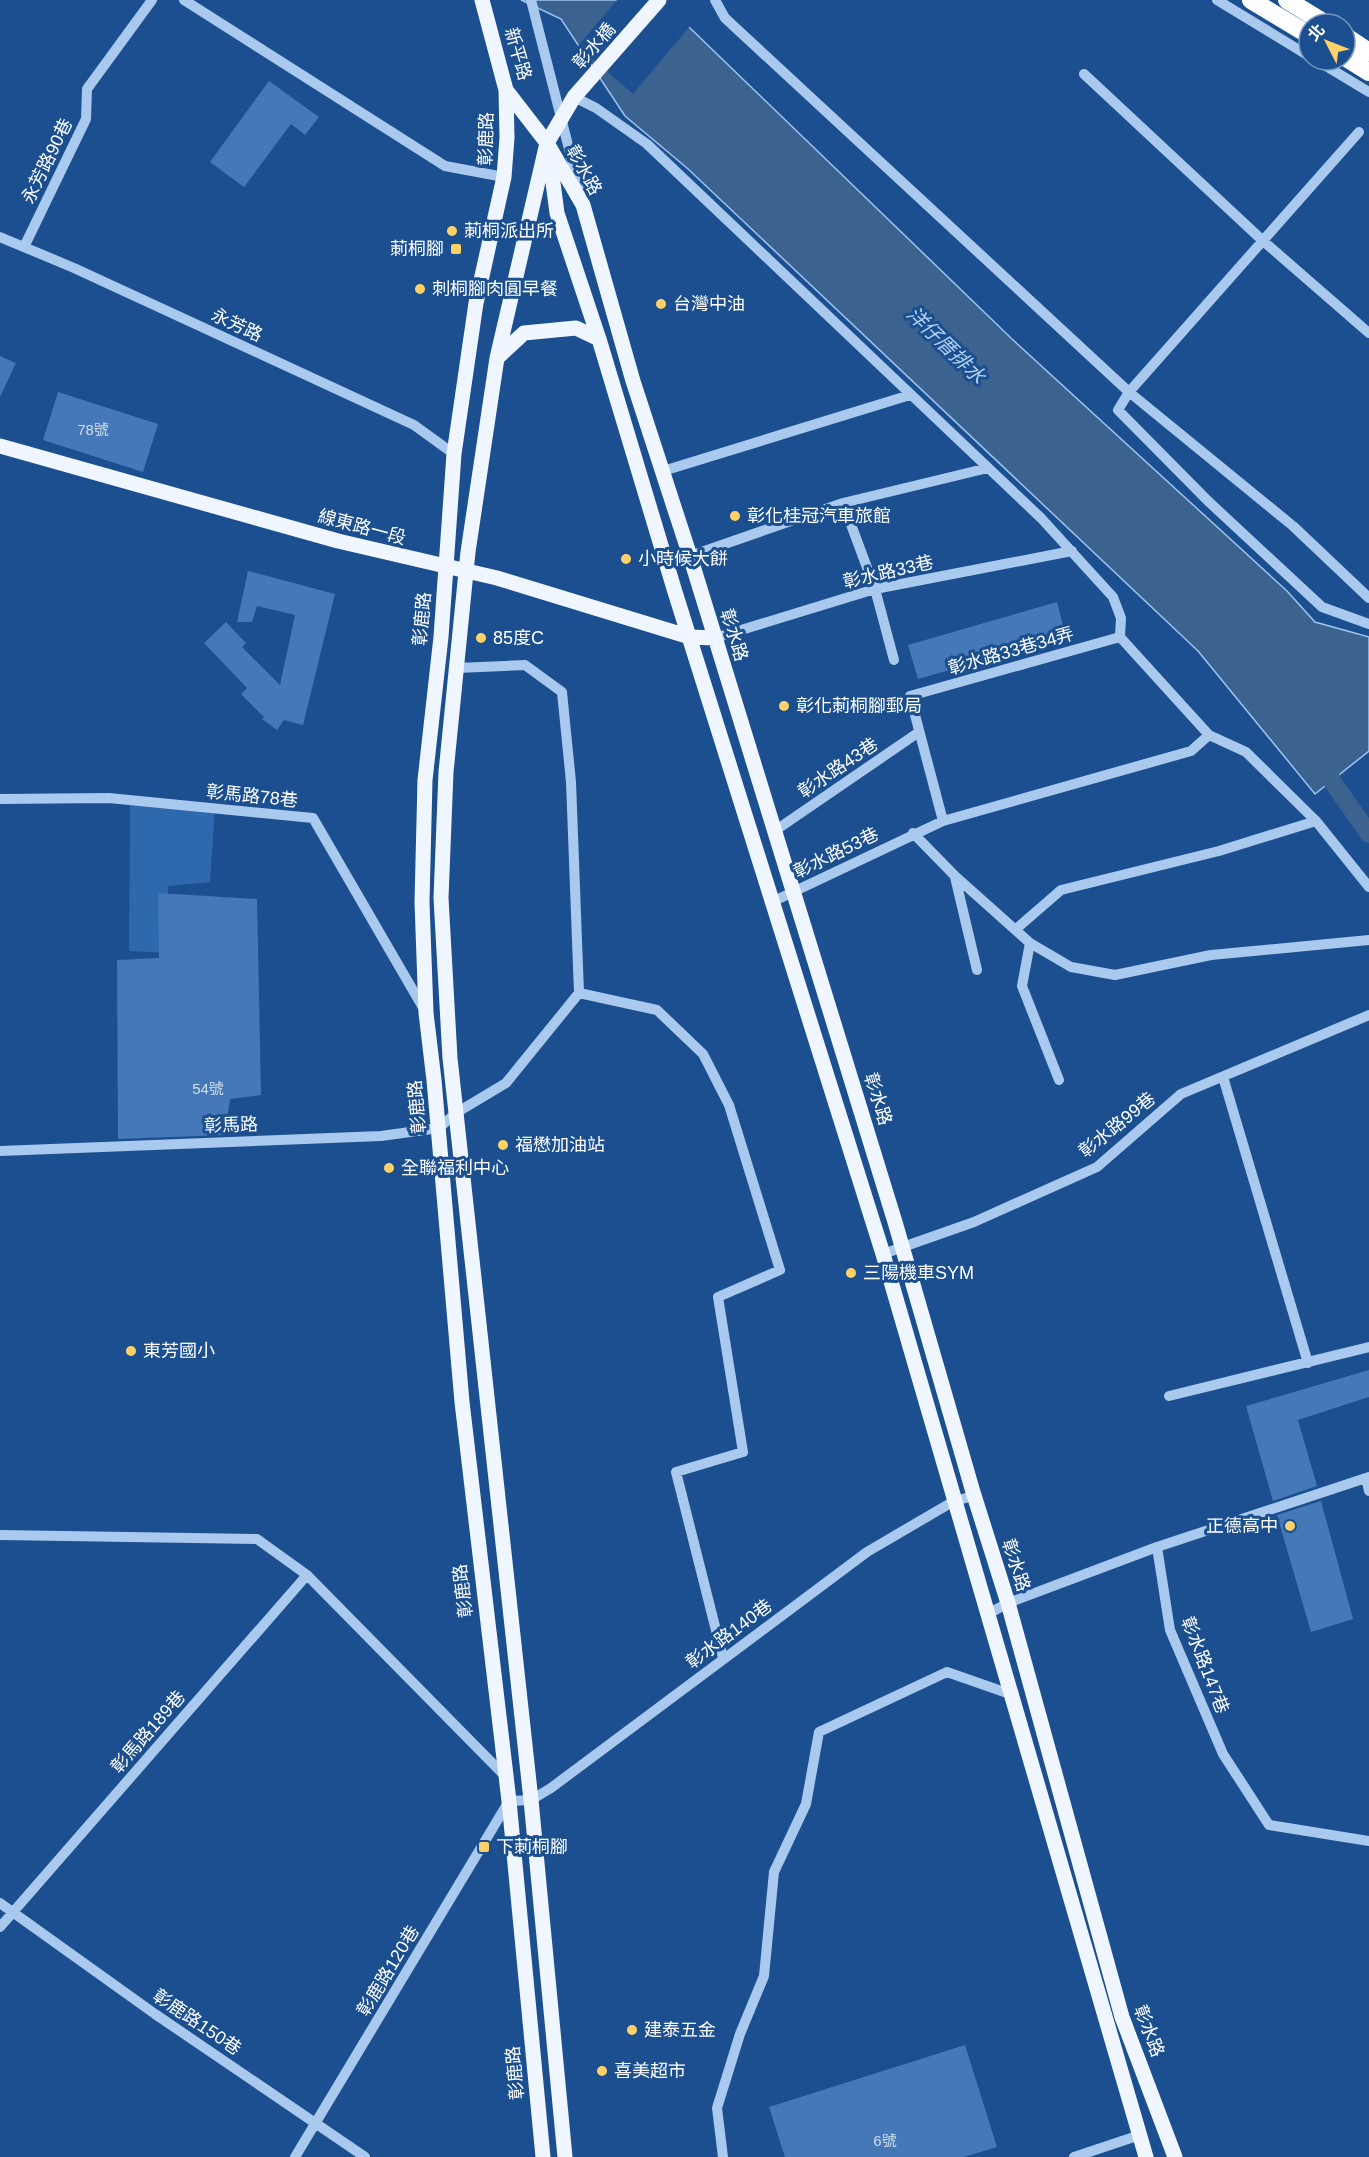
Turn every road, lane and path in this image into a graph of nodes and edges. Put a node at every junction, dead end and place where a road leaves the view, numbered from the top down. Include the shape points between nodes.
1 (152, 0) edge
2 (184, 0) edge
3 (482, 0) edge
4 (531, 0) edge
5 (659, 0) edge
6 (715, 0) edge
7 (1217, 0) edge
8 (1251, 0) edge
9 (1287, 0) edge
10 (1306, 12) edge
11 (1297, 28) edge
12 (1297, 49) edge
13 (1336, 72) edge
14 (1084, 74) dead end
15 (506, 90) junction
16 (1369, 92) edge
17 (578, 94) junction
18 (562, 118) junction
19 (1359, 132) dead end
20 (548, 143) junction
21 (504, 177) junction
22 (583, 205) junction
23 (0, 237) edge
24 (1262, 240) junction
25 (24, 247) junction
26 (1369, 333) edge
27 (599, 339) junction
28 (497, 358) junction
29 (1130, 392) junction
30 (910, 394) junction
31 (0, 446) edge
32 (454, 454) junction
33 (988, 468) junction
34 (663, 471) junction
35 (843, 503) junction
36 (1072, 550) junction
37 (690, 556) junction
38 (447, 568) junction
39 (466, 572) junction
40 (875, 589) junction
41 (1369, 598) edge
42 (1369, 624) edge
43 (1120, 637) junction
44 (690, 638) junction
45 (715, 638) junction
46 (894, 660) dead end
47 (457, 668) junction
48 (919, 732) junction
49 (1209, 735) junction
50 (0, 799) edge
51 (943, 821) junction
52 (1316, 821) junction
53 (776, 830) junction
54 (913, 833) junction
55 (955, 876) junction
56 (1369, 887) edge
57 (795, 892) junction
58 (774, 902) junction
59 (1017, 929) junction
60 (1369, 940) edge
61 (1030, 943) junction
62 (977, 970) dead end
63 (579, 993) junction
64 (426, 1013) junction
65 (1369, 1015) edge
66 (1223, 1077) junction
67 (1059, 1080) dead end
68 (456, 1113) junction
69 (439, 1128) junction
70 (0, 1151) edge
71 (903, 1247) junction
72 (883, 1254) junction
73 (1369, 1347) edge
74 (1308, 1363) junction
75 (1169, 1396) dead end
76 (488, 1399) junction
77 (462, 1402) junction
78 (1367, 1477) edge
79 (1369, 1491) edge
80 (974, 1496) junction
81 (954, 1501) junction
82 (501, 1525) junction
83 (475, 1529) junction
84 (0, 1535) edge
85 (1156, 1548) junction
86 (307, 1575) junction
87 (1008, 1603) junction
88 (986, 1615) junction
89 (723, 1658) junction
90 (1010, 1694) junction
91 (505, 1776) junction
92 (531, 1800) junction
93 (509, 1801) junction
94 (1369, 1841) edge
95 (0, 1903) edge
96 (14, 1911) junction
97 (0, 1927) edge
98 (316, 2122) junction
99 (1165, 2125) junction
100 (1140, 2136) junction
101 (295, 2157) edge
102 (364, 2157) edge
103 (543, 2157) edge
104 (565, 2157) edge
105 (723, 2157) edge
106 (1074, 2157) edge
107 (1146, 2157) edge
108 (1175, 2157) edge

1 - 25 street, 永芳路90巷 via 87,89 86,119
2 - 21 street via 445,166
3 - 15 main road, 新平路
4 - 18 street
5 - 17 main road, 彰水橋
6 - 29 street via 725,18
7 - 12 street
8 - 11 highway
9 - 10 highway
13 - 16 street
14 - 24 street
15 - 20 main road, 新平路
15 - 21 main road, 彰鹿路
17 - 18 main road, 彰水橋
17 - 30 street via 647,144
18 - 20 main road, 彰水橋
18 - 22 street
19 - 24 street
20 - 22 main road, 彰水路
20 - 27 main road, 彰水路 via 557,213
20 - 28 main road
21 - 32 main road, 彰鹿路 via 476,303
22 - 34 main road, 彰水路
23 - 25 street, 永芳路
24 - 26 street
24 - 29 street
25 - 32 street, 永芳路 via 414,425
27 - 28 main road via 576,328 524,333
27 - 44 main road, 彰水路
28 - 39 main road
29 - 41 street via 1293,526
29 - 42 street via 1118,410 1208,501 1322,607
30 - 33 street
30 - 34 street
31 - 38 main road, 線東路一段 via 338,542
32 - 38 main road, 彰鹿路
33 - 35 street
33 - 36 street
34 - 37 main road, 彰水路
35 - 37 street
35 - 40 street
36 - 40 street, 彰水路33巷
36 - 43 street via 1113,597 1121,618
37 - 45 main road, 彰水路
38 - 39 main road, 線東路一段
38 - 64 main road, 彰鹿路 via 425,780 422,902
39 - 44 main road, 線東路一段 via 497,578
39 - 47 main road
40 - 45 street, 彰水路33巷
40 - 46 street
43 - 48 street, 彰水路33巷34弄 via 909,696
43 - 49 street
44 - 45 main road, 線東路一段
44 - 58 main road, 彰水路
45 - 53 main road, 彰水路
47 - 63 street via 525,665 562,692 571,782
47 - 68 main road via 446,772 441,898
48 - 51 street
48 - 53 street, 彰水路43巷
49 - 51 street, 彰水路53巷 via 1191,751
49 - 52 street via 1246,752
50 - 64 street, 彰馬路78巷 via 110,798 313,818
51 - 54 street, 彰水路53巷
52 - 56 street
52 - 59 street via 1218,851 1061,890
53 - 57 main road, 彰水路
54 - 55 street
54 - 57 street, 彰水路53巷
55 - 59 street
55 - 62 street
57 - 58 street, 彰水路53巷
57 - 71 main road, 彰水路
58 - 72 main road, 彰水路
59 - 61 street
60 - 61 street via 1211,955 1115,975 1071,967
61 - 67 street via 1022,986
63 - 68 street via 506,1083
63 - 89 street via 657,1010 703,1054 729,1105 780,1270 718,1297 743,1452 676,1472
64 - 69 main road, 彰鹿路
65 - 66 street, 彰水路99巷
66 - 71 street, 彰水路99巷 via 1181,1094 1097,1167 974,1222
66 - 74 street
68 - 69 street
68 - 76 main road
69 - 70 street, 彰馬路 via 381,1136
69 - 77 main road, 彰鹿路
71 - 72 street, 彰水路99巷
71 - 80 main road, 彰水路
72 - 81 main road, 彰水路
73 - 74 street
74 - 75 street
76 - 77 main road
76 - 82 main road
77 - 83 main road, 彰鹿路
78 - 79 street
78 - 85 street
80 - 81 street, 彰水路140巷
80 - 87 main road, 彰水路
81 - 88 main road, 彰水路
81 - 89 street, 彰水路140巷 via 867,1552
82 - 83 main road
82 - 92 main road
83 - 91 main road, 彰鹿路
84 - 86 street via 257,1539
85 - 87 street
85 - 94 street, 彰水路147巷 via 1170,1630 1223,1754 1269,1825
86 - 91 street
86 - 96 street, 彰馬路189巷
87 - 88 street
87 - 99 main road, 彰水路 via 1122,2017
88 - 90 main road, 彰水路
89 - 92 street, 彰水路140巷
90 - 100 main road, 彰水路
90 - 105 street via 947,1672 819,1732 806,1804 774,1872 764,1976 717,2108
91 - 93 main road, 彰鹿路
92 - 93 street, 彰水路140巷
92 - 104 main road
93 - 98 street, 彰鹿路120巷
93 - 103 main road, 彰鹿路
95 - 96 street
96 - 97 street, 彰馬路189巷
96 - 98 street, 彰鹿路150巷 via 155,2014
98 - 101 street, 彰鹿路120巷
98 - 102 street, 彰鹿路150巷
99 - 100 main road
99 - 108 main road, 彰水路
100 - 106 street
100 - 107 main road, 彰水路

